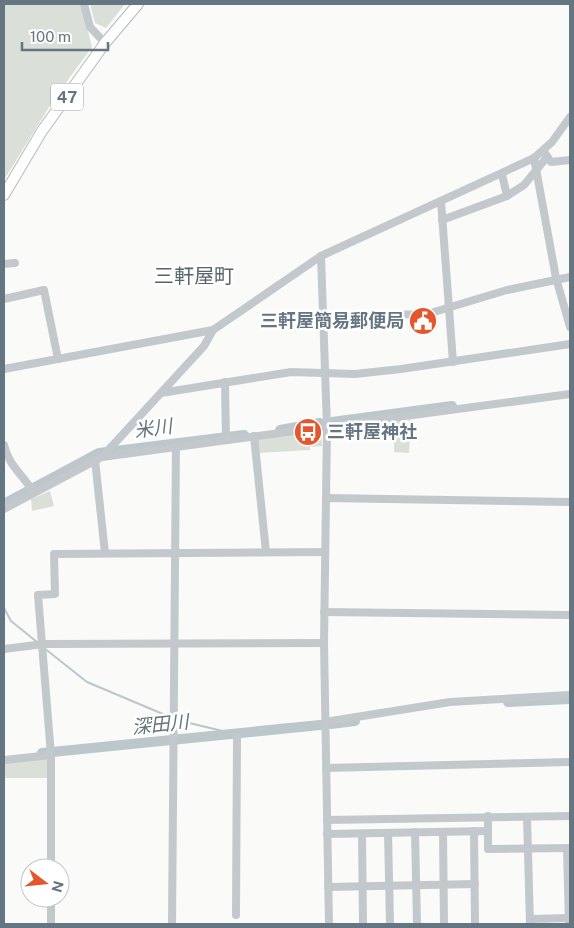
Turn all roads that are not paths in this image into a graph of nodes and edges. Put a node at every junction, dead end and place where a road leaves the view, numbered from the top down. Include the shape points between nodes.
1 (84, 4) edge
2 (138, 4) edge
3 (105, 43) junction
4 (570, 117) edge
5 (545, 154) junction
6 (534, 158) junction
7 (570, 160) edge
8 (536, 172) junction
9 (502, 174) junction
10 (4, 195) edge
11 (507, 196) junction
12 (441, 201) junction
13 (442, 220) junction
14 (321, 256) junction
15 (15, 263) dead end
16 (4, 264) edge
17 (570, 277) edge
18 (556, 278) junction
19 (4, 299) edge
20 (448, 308) junction
21 (324, 323) junction
22 (570, 328) edge
23 (213, 330) junction
24 (570, 344) edge
25 (58, 359) junction
26 (453, 362) junction
27 (4, 369) edge
28 (326, 374) junction
29 (225, 382) junction
30 (161, 393) junction
31 (570, 394) edge
32 (326, 427) junction
33 (254, 436) junction
34 (226, 440) junction
35 (4, 445) edge
36 (176, 446) junction
37 (98, 459) junction
38 (33, 492) junction
39 (326, 498) junction
40 (570, 502) edge
41 (4, 509) edge
42 (175, 552) junction
43 (266, 552) junction
44 (325, 552) junction
45 (105, 553) junction
46 (324, 612) junction
47 (570, 614) edge
48 (324, 643) junction
49 (44, 644) junction
50 (174, 644) junction
51 (4, 649) edge
52 (570, 695) edge
53 (325, 722) junction
54 (237, 737) dead end
55 (51, 755) junction
56 (4, 760) edge
57 (570, 762) edge
58 (326, 768) junction
59 (488, 816) junction
60 (570, 816) edge
61 (527, 817) junction
62 (327, 820) junction
63 (474, 831) junction
64 (488, 831) junction
65 (415, 832) junction
66 (443, 832) junction
67 (388, 833) junction
68 (327, 834) junction
69 (362, 834) junction
70 (527, 848) junction
71 (569, 848) edge
72 (51, 858) edge
73 (443, 884) junction
74 (475, 884) junction
75 (389, 885) junction
76 (416, 885) junction
77 (362, 886) junction
78 (328, 887) junction
79 (51, 908) edge
80 (236, 915) dead end
81 (569, 920) edge
82 (530, 922) edge
83 (50, 924) edge
84 (172, 924) edge
85 (329, 924) edge
86 (363, 924) edge
87 (390, 924) edge
88 (417, 924) edge
89 (444, 924) edge
90 (476, 924) edge

1 - 3 street via 90,27
2 - 3 main road, 47
3 - 10 main road, 47 via 42,131
4 - 5 street
5 - 6 street
5 - 7 street via 551,162
5 - 8 street
6 - 8 street
6 - 9 street
8 - 11 street
8 - 18 street
9 - 11 street
9 - 12 street
11 - 13 street
12 - 13 street
12 - 14 street
13 - 20 street
14 - 21 street
14 - 23 street
15 - 16 street
17 - 18 street
18 - 20 street
18 - 22 street
19 - 25 street via 44,290
20 - 21 street via 424,315 389,314
20 - 26 street
21 - 28 street
23 - 25 street
23 - 30 street via 210,340
24 - 26 street
25 - 27 street
26 - 28 street via 354,374
28 - 29 street via 291,372
28 - 32 street
29 - 30 street
29 - 34 street
30 - 37 street
31 - 32 street
32 - 33 street
32 - 39 street
33 - 34 street
33 - 43 street
34 - 36 street
35 - 38 street via 6,455
36 - 37 street
36 - 42 street
37 - 38 street
37 - 45 street
38 - 41 street
39 - 40 street
39 - 44 street
42 - 43 street
42 - 45 street
42 - 50 street
43 - 44 street
44 - 46 street
45 - 49 street via 54,554 55,594 38,595
46 - 47 street
46 - 48 street
48 - 50 street
48 - 53 street
49 - 50 street
49 - 51 street
49 - 55 street
50 - 84 street
52 - 53 street via 450,702
53 - 58 street
54 - 80 street
55 - 56 street
55 - 72 street
57 - 58 street
58 - 62 street
59 - 61 street
59 - 62 street
59 - 64 street
60 - 61 street
61 - 70 street
62 - 68 street
63 - 64 street
63 - 66 street
63 - 74 street
64 - 70 street via 488,849
65 - 66 street
65 - 67 street
65 - 76 street
66 - 73 street
67 - 69 street
67 - 75 street
68 - 69 street
68 - 78 street
69 - 77 street
70 - 71 street
70 - 82 street
71 - 81 street
73 - 74 street
73 - 76 street
73 - 89 street
74 - 90 street
75 - 76 street
75 - 77 street
75 - 87 street
76 - 88 street
77 - 78 street
77 - 86 street
78 - 85 street
79 - 83 street
81 - 82 street

